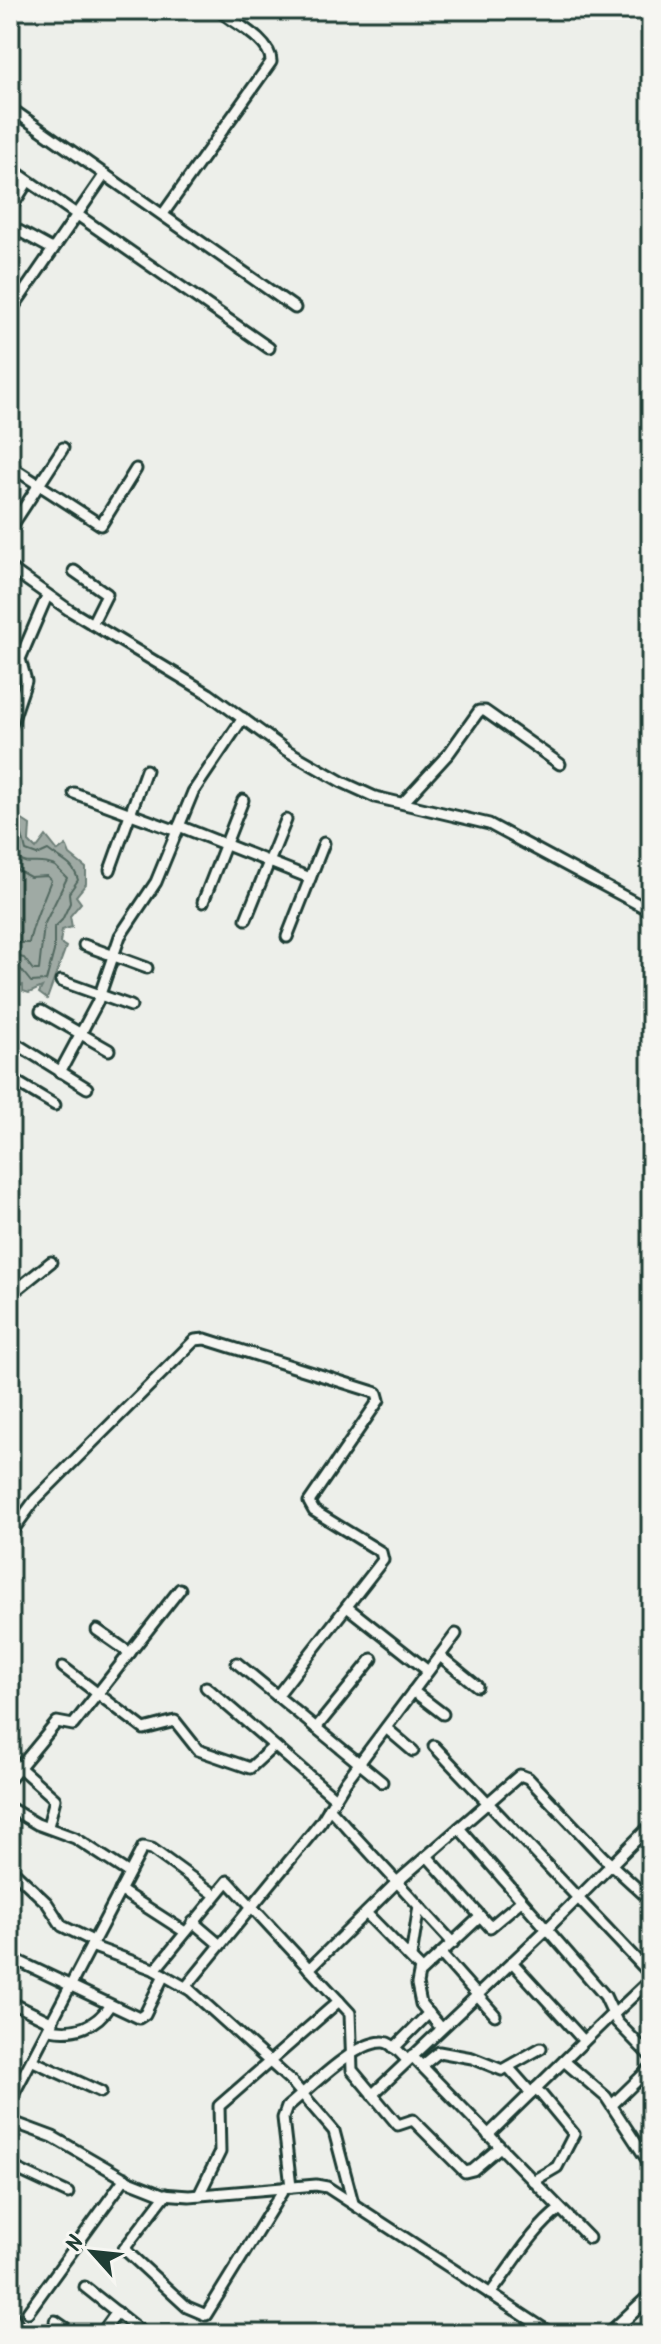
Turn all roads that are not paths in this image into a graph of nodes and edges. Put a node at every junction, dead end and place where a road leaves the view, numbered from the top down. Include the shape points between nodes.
1 (218, 10) edge
2 (10, 108) edge
3 (10, 168) edge
4 (105, 174) junction
5 (28, 181) junction
6 (10, 210) edge
7 (163, 214) junction
8 (77, 215) junction
9 (10, 226) edge
10 (52, 249) junction
11 (295, 308) dead end
12 (10, 312) edge
13 (269, 348) dead end
14 (63, 448) dead end
15 (10, 466) edge
16 (136, 469) dead end
17 (39, 485) junction
18 (10, 529) edge
19 (10, 568) edge
20 (74, 571) dead end
21 (47, 596) junction
22 (92, 624) junction
23 (243, 718) junction
24 (10, 728) edge
25 (560, 764) dead end
26 (146, 770) dead end
27 (74, 793) dead end
28 (243, 800) dead end
29 (403, 803) junction
30 (132, 812) junction
31 (286, 820) dead end
32 (178, 829) junction
33 (324, 843) dead end
34 (224, 844) junction
35 (269, 862) junction
36 (110, 870) dead end
37 (310, 878) junction
38 (203, 902) dead end
39 (651, 911) edge
40 (246, 919) dead end
41 (287, 937) dead end
42 (84, 945) dead end
43 (113, 956) junction
44 (147, 968) dead end
45 (61, 981) dead end
46 (100, 994) junction
47 (131, 1006) dead end
48 (41, 1011) dead end
49 (81, 1035) junction
50 (10, 1040) edge
51 (109, 1050) dead end
52 (60, 1072) junction
53 (10, 1078) edge
54 (87, 1088) dead end
55 (55, 1105) dead end
56 (51, 1262) dead end
57 (10, 1295) edge
58 (10, 1534) edge
59 (180, 1589) dead end
60 (347, 1607) junction
61 (97, 1630) dead end
62 (456, 1634) dead end
63 (130, 1653) junction
64 (440, 1656) junction
65 (372, 1659) dead end
66 (237, 1663) dead end
67 (63, 1667) dead end
68 (428, 1671) junction
69 (477, 1686) dead end
70 (206, 1687) dead end
71 (413, 1691) junction
72 (97, 1694) junction
73 (277, 1696) junction
74 (443, 1714) dead end
75 (316, 1728) junction
76 (386, 1728) junction
77 (274, 1746) junction
78 (434, 1746) dead end
79 (413, 1751) dead end
80 (10, 1759) edge
81 (359, 1764) junction
82 (20, 1767) junction
83 (10, 1779) edge
84 (382, 1782) dead end
85 (335, 1798) junction
86 (487, 1804) junction
87 (10, 1808) edge
88 (329, 1808) junction
89 (651, 1825) edge
90 (48, 1826) junction
91 (459, 1828) junction
92 (427, 1856) junction
93 (612, 1866) junction
94 (10, 1868) edge
95 (129, 1873) junction
96 (397, 1882) junction
97 (120, 1890) junction
98 (214, 1894) junction
99 (578, 1899) junction
100 (521, 1901) junction
101 (651, 1901) edge
102 (251, 1906) junction
103 (419, 1906) junction
104 (366, 1913) junction
105 (480, 1917) junction
106 (193, 1922) junction
107 (546, 1930) junction
108 (185, 1932) junction
109 (10, 1935) edge
110 (92, 1943) junction
111 (453, 1943) junction
112 (220, 1945) junction
113 (441, 1954) junction
114 (10, 1955) edge
115 (411, 1957) junction
116 (512, 1962) junction
117 (309, 1969) junction
118 (421, 1972) junction
119 (159, 1973) junction
120 (651, 1977) edge
121 (70, 1987) junction
122 (186, 1987) junction
123 (478, 1994) junction
124 (339, 2001) junction
125 (10, 2002) edge
126 (110, 2005) junction
127 (429, 2013) junction
128 (614, 2013) junction
129 (495, 2015) dead end
130 (51, 2026) junction
131 (441, 2028) junction
132 (584, 2041) junction
133 (394, 2048) junction
134 (541, 2048) dead end
135 (351, 2054) junction
136 (651, 2057) edge
137 (410, 2058) junction
138 (33, 2061) junction
139 (564, 2061) junction
140 (271, 2063) junction
141 (422, 2066) junction
142 (508, 2067) junction
143 (651, 2067) edge
144 (534, 2091) junction
145 (101, 2092) dead end
146 (303, 2094) junction
147 (372, 2095) junction
148 (10, 2101) edge
149 (612, 2105) junction
150 (10, 2121) edge
151 (488, 2135) junction
152 (500, 2147) junction
153 (10, 2166) edge
154 (651, 2166) edge
155 (125, 2178) junction
156 (533, 2181) junction
157 (288, 2187) junction
158 (68, 2193) dead end
159 (166, 2194) junction
160 (199, 2195) junction
161 (353, 2203) junction
162 (560, 2209) junction
163 (589, 2238) dead end
164 (85, 2287) dead end
165 (490, 2294) junction
166 (651, 2298) edge
167 (10, 2311) edge
168 (28, 2312) dead end
169 (117, 2312) junction
170 (55, 2321) dead end
171 (23, 2334) edge
172 (74, 2334) edge
173 (101, 2334) edge
174 (144, 2334) edge
175 (552, 2334) edge
176 (611, 2334) edge

1 - 7 street via 262,44 271,62
2 - 4 street
3 - 5 street
4 - 7 street
4 - 8 street
5 - 6 street
5 - 8 street
7 - 11 street
8 - 10 street
8 - 13 street
9 - 10 street
10 - 12 street
14 - 17 street
15 - 17 street
16 - 17 street via 101,525
17 - 18 street
19 - 21 street
20 - 22 street via 107,594
21 - 22 street
21 - 24 street via 21,654 26,681
22 - 23 street
23 - 29 street via 342,782
23 - 32 street via 193,792
25 - 29 street via 479,711
26 - 30 street
27 - 30 street
28 - 34 street
29 - 39 street via 489,824
30 - 32 street
30 - 36 street
31 - 35 street
32 - 34 street
32 - 43 street via 156,882 123,930
33 - 37 street
34 - 35 street
34 - 38 street
35 - 37 street
35 - 40 street
37 - 41 street
42 - 43 street
43 - 44 street
43 - 46 street
45 - 46 street
46 - 47 street
46 - 49 street
48 - 49 street
49 - 51 street
49 - 52 street
50 - 52 street
52 - 54 street
53 - 55 street
56 - 57 street
58 - 60 street via 35,1500 195,1340 205,1339 377,1393 370,1417 309,1502 314,1511 384,1555
59 - 63 street
60 - 68 street
60 - 73 street
61 - 63 street
62 - 64 street
63 - 72 street
64 - 68 street
64 - 69 street
65 - 75 street
66 - 73 street
67 - 72 street
68 - 71 street
70 - 77 street
71 - 74 street
71 - 76 street
72 - 77 street via 144,1729 175,1721 198,1750 250,1768
72 - 82 street via 71,1727 57,1722
73 - 75 street
75 - 81 street
76 - 79 street
76 - 81 street
77 - 85 street
78 - 86 street
80 - 82 street
81 - 84 street
81 - 85 street
82 - 83 street
82 - 90 street via 55,1799
85 - 88 street
86 - 91 street
86 - 93 street via 524,1776
86 - 99 street
87 - 90 street
88 - 96 street
88 - 102 street
89 - 93 street
90 - 95 street
91 - 92 street
91 - 100 street
92 - 96 street
92 - 105 street
93 - 99 street
93 - 101 street
94 - 110 street via 47,1903 62,1926
95 - 97 street
95 - 98 street via 140,1851 148,1847
96 - 103 street
96 - 104 street
97 - 108 street
97 - 110 street
98 - 102 street via 228,1881
98 - 106 street
99 - 107 street
99 - 120 street
100 - 105 street via 492,1927
100 - 107 street
102 - 112 street
102 - 117 street
103 - 111 street
103 - 115 street
104 - 115 street
104 - 117 street
105 - 111 street
106 - 108 street
106 - 112 street
107 - 116 street
107 - 128 street
108 - 119 street
109 - 114 street
110 - 119 street
110 - 121 street
111 - 113 street
112 - 122 street
113 - 118 street
113 - 123 street
114 - 121 street
115 - 118 street
116 - 123 street
116 - 132 street
117 - 124 street
118 - 127 street via 420,2000
119 - 122 street
119 - 126 street via 141,2018
120 - 128 street
121 - 126 street
121 - 130 street
122 - 140 street
123 - 129 street
123 - 131 street
124 - 135 street via 352,2018
124 - 140 street
125 - 130 street
126 - 130 street via 75,2033
127 - 131 street
127 - 133 street
128 - 132 street
128 - 136 street
130 - 138 street
131 - 137 street
132 - 139 street
133 - 135 street via 381,2042
133 - 137 street
134 - 142 street
135 - 146 street
135 - 147 street via 352,2070
137 - 141 street
137 - 147 street
138 - 145 street
138 - 148 street
139 - 144 street
139 - 149 street
140 - 146 street
140 - 160 street via 219,2106 220,2152
141 - 142 street via 439,2052 472,2058 494,2069
141 - 151 street
142 - 144 street
143 - 149 street
144 - 151 street
144 - 156 street via 574,2134 557,2167
146 - 157 street via 283,2112
146 - 161 street via 334,2131
147 - 152 street via 398,2125 413,2120 465,2172
149 - 154 street
150 - 155 street via 78,2150
151 - 152 street
152 - 156 street
153 - 158 street
155 - 159 street
155 - 168 street
156 - 162 street
157 - 159 street via 206,2315 187,2307 124,2249
157 - 160 street
157 - 161 street via 327,2187
159 - 160 street
161 - 165 street
162 - 163 street
162 - 165 street via 540,2224
164 - 169 street
165 - 175 street
166 - 176 main road
167 - 171 street
169 - 173 street
169 - 174 street
170 - 172 street

